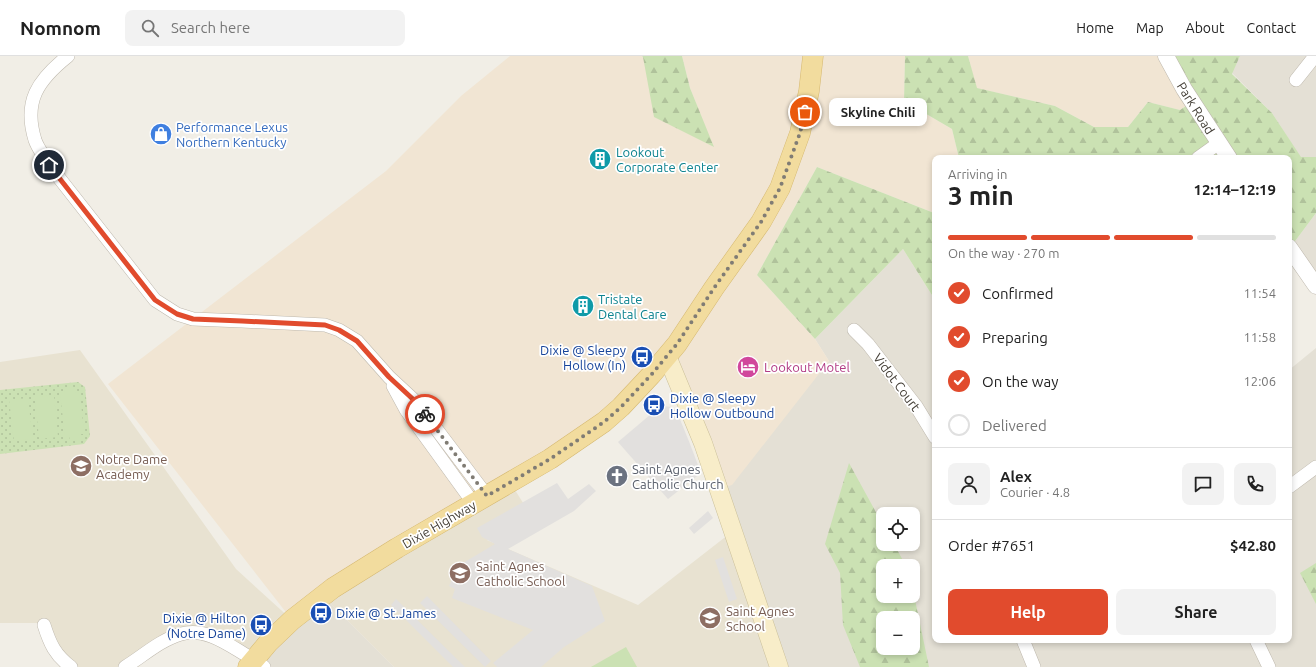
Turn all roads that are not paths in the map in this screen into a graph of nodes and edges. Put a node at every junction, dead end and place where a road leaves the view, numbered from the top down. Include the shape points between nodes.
1 (68, 56) edge
2 (813, 56) edge
3 (1166, 56) edge
4 (1315, 56) edge
5 (1296, 80) dead end
6 (1219, 143) junction
7 (1202, 155) edge
8 (1227, 155) edge
9 (1292, 251) edge
10 (1316, 286) edge
11 (854, 330) dead end
12 (667, 356) junction
13 (932, 432) edge
14 (1316, 467) edge
15 (1292, 485) edge
16 (480, 500) junction
17 (44, 625) dead end
18 (1024, 643) edge
19 (1257, 643) edge
20 (256, 664) edge
21 (71, 667) edge
22 (125, 667) edge
23 (779, 667) edge
24 (1034, 667) edge
25 (1269, 667) edge

1 - 16 street via 41,82 33,100 30,115 36,141 49,165 155,300 177,314 193,319 325,325 357,341 389,377 406,410
2 - 12 main road, Dixie Highway via 800,133 780,188 761,222
3 - 6 street, Park Road
4 - 5 street
6 - 7 street
6 - 8 street, Park Road
9 - 10 street
11 - 13 street, Vidot Court via 916,406
12 - 16 main road, Dixie Highway via 604,422 550,459
12 - 23 main road via 703,443
14 - 15 street
16 - 20 main road, Dixie Highway via 333,588 292,620
17 - 21 street via 55,652
18 - 24 street
19 - 25 street
20 - 22 street via 220,639 191,633 180,634 167,640

